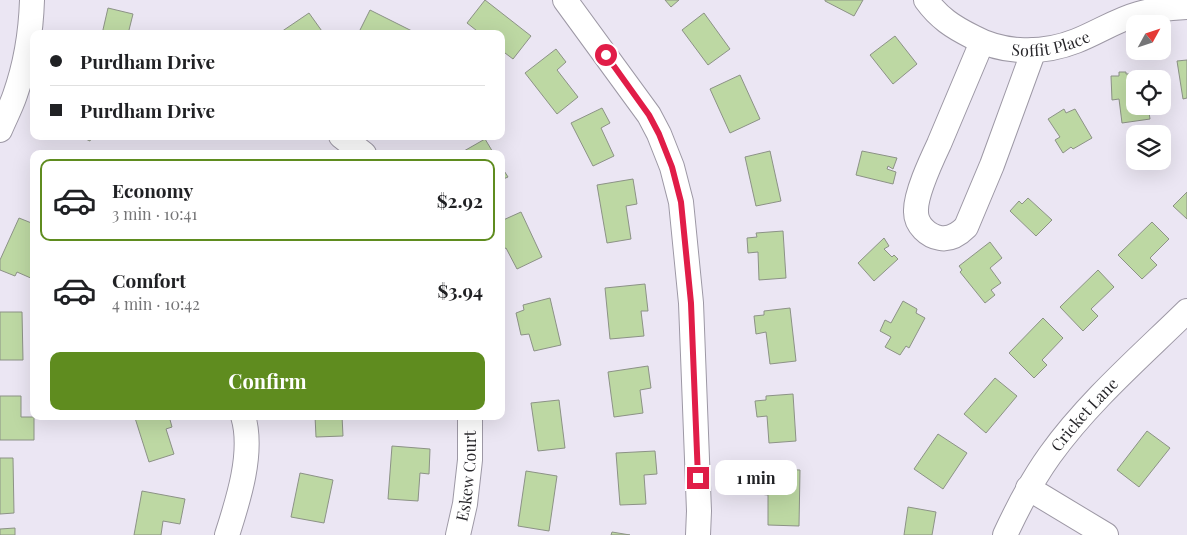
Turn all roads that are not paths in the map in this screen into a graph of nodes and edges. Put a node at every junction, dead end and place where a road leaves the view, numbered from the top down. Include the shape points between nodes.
1 (32, 0) edge
2 (565, 0) edge
3 (926, 0) edge
4 (1187, 7) edge
5 (30, 30) edge
6 (30, 30) edge
7 (982, 42) junction
8 (1034, 50) junction
9 (0, 130) edge
10 (346, 140) edge
11 (359, 150) edge
12 (1187, 311) edge
13 (244, 420) edge
14 (470, 420) edge
15 (1028, 488) junction
16 (227, 535) edge
17 (458, 535) edge
18 (698, 535) edge
19 (1005, 535) edge
20 (1106, 535) edge

1 - 5 street
2 - 18 street via 649,115 672,167 681,202 691,303 700,511
3 - 7 street, Soffit Place via 956,29
4 - 8 street, Soffit Place via 1160,8 1137,14 1076,42
6 - 9 street via 26,59
7 - 8 street, Soffit Place via 1005,49
7 - 8 street via 916,203 920,226 939,238 960,234 966,226
10 - 11 street
12 - 15 street, Cricket Lane via 1084,413 1050,454
13 - 16 street via 247,440 245,467
14 - 17 street, Eskew Court via 470,460
15 - 19 street, Cricket Lane
15 - 20 street

